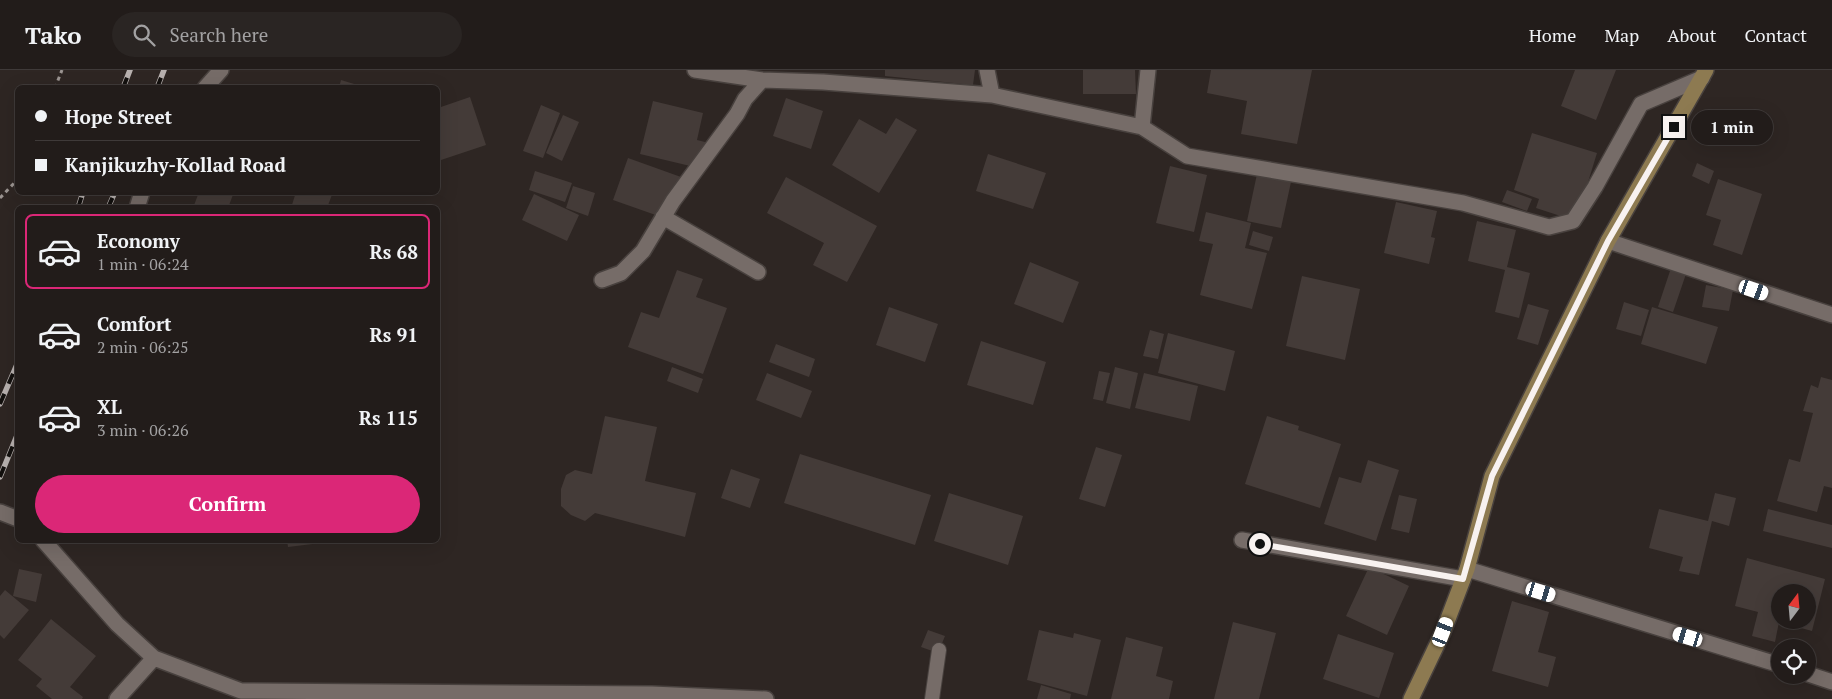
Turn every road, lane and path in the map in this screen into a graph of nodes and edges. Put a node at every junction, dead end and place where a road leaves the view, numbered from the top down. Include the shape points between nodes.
1 (62, 70) edge
2 (221, 70) edge
3 (695, 70) edge
4 (987, 70) edge
5 (1148, 70) edge
6 (1704, 74) edge
7 (822, 76) edge
8 (762, 80) junction
9 (56, 85) edge
10 (208, 85) edge
11 (992, 96) junction
12 (1142, 127) junction
13 (15, 181) edge
14 (0, 198) edge
15 (663, 217) junction
16 (1608, 241) junction
17 (758, 272) dead end
18 (602, 280) dead end
19 (1832, 315) edge
20 (0, 512) edge
21 (15, 518) edge
22 (1242, 540) dead end
23 (51, 543) edge
24 (1465, 574) junction
25 (939, 650) dead end
26 (154, 658) junction
27 (1771, 663) edge
28 (1816, 677) edge
29 (1832, 682) edge
30 (117, 699) edge
31 (766, 699) edge
32 (932, 699) edge
33 (1411, 699) edge

1 - 9 path
2 - 10 street
3 - 8 street
4 - 11 street
5 - 12 street
6 - 12 street via 1640,104 1573,221 1549,227 1463,203 1187,156
6 - 16 main road
7 - 8 street
7 - 11 street
8 - 15 street via 745,99
11 - 12 street
13 - 14 path
15 - 17 street
15 - 18 street via 644,251 621,273
16 - 19 street
16 - 24 main road via 1492,476
20 - 21 street
22 - 24 street
23 - 26 street via 117,624
24 - 27 street
24 - 33 main road via 1443,632
25 - 32 lane
26 - 30 street
26 - 31 street via 241,691 661,694
28 - 29 street

